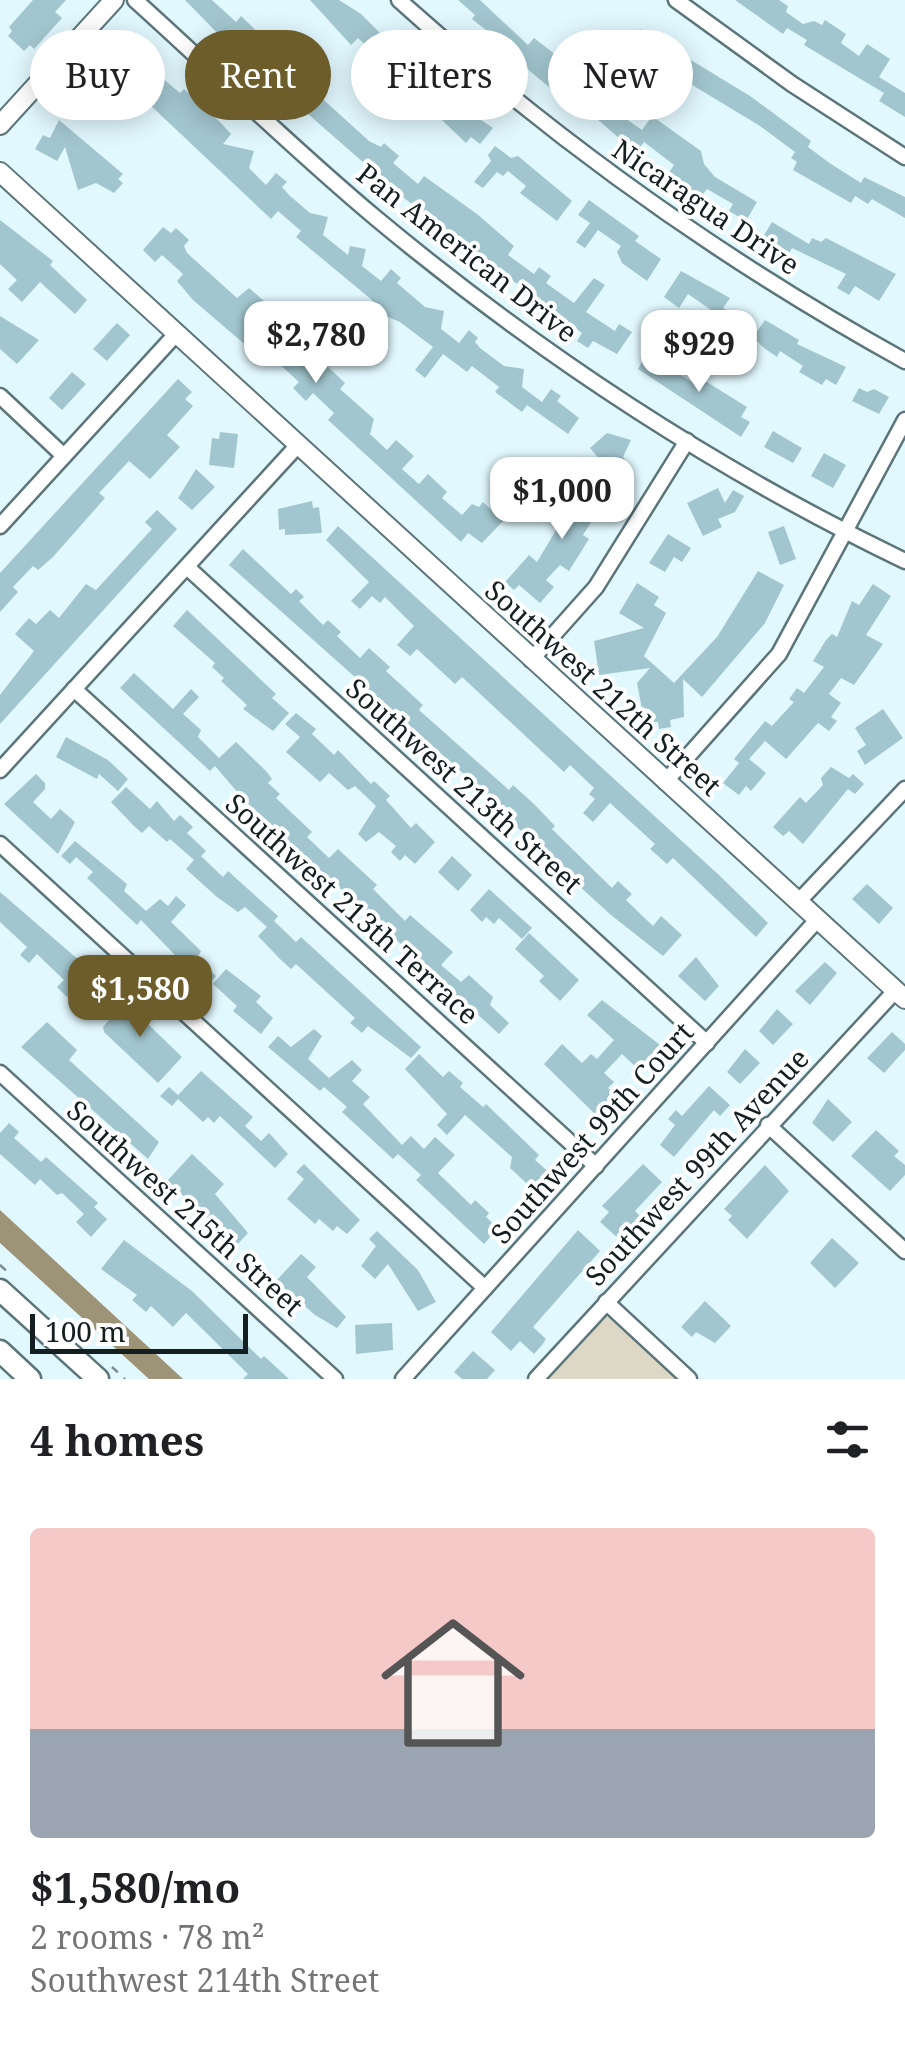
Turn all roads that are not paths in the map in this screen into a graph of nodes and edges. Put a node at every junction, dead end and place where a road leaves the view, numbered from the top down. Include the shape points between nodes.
1 (114, 0) edge
2 (134, 0) edge
3 (399, 0) edge
4 (676, 0) edge
5 (0, 125) edge
6 (905, 157) edge
7 (0, 172) edge
8 (176, 334) junction
9 (905, 361) edge
10 (0, 396) edge
11 (905, 420) edge
12 (688, 441) junction
13 (298, 445) junction
14 (64, 456) junction
15 (0, 526) edge
16 (845, 532) junction
17 (905, 561) edge
18 (186, 567) junction
19 (532, 660) junction
20 (74, 689) junction
21 (0, 770) edge
22 (665, 782) junction
23 (905, 789) edge
24 (0, 844) edge
25 (798, 902) junction
26 (817, 920) junction
27 (900, 995) edge
28 (707, 1043) junction
29 (0, 1073) edge
30 (768, 1125) junction
31 (596, 1166) junction
32 (905, 1251) edge
33 (485, 1288) junction
34 (0, 1290) edge
35 (606, 1302) junction
36 (0, 1352) edge
37 (30, 1379) edge
38 (98, 1379) edge
39 (336, 1379) edge
40 (403, 1379) edge
41 (536, 1379) edge
42 (690, 1379) edge

1 - 5 street
2 - 12 street, Pan American Drive via 441,270
3 - 9 street, Nicaragua Drive via 554,132 665,213
4 - 6 street
7 - 8 street, Southwest 212th Street
8 - 13 street, Southwest 212th Street
8 - 14 street
10 - 14 street
11 - 16 street
12 - 16 street, Pan American Drive
12 - 19 street via 596,587
13 - 18 street
13 - 19 street, Southwest 212th Street
14 - 15 street
16 - 17 street, Pan American Drive
16 - 22 street via 778,654
18 - 20 street
18 - 28 street, Southwest 213th Street
19 - 22 street, Southwest 212th Street
20 - 21 street
20 - 31 street, Southwest 213th Terrace
22 - 25 street, Southwest 212th Street
23 - 25 street
24 - 33 street
25 - 26 street, Southwest 212th Street
26 - 27 street, Southwest 212th Street
26 - 28 street, Southwest 99th Court
27 - 30 street, Southwest 99th Avenue
28 - 31 street, Southwest 99th Court
29 - 39 street, Southwest 215th Street
30 - 32 street
30 - 35 street, Southwest 99th Avenue
31 - 33 street, Southwest 99th Court
33 - 40 street, Southwest 99th Court
34 - 38 main road
35 - 41 street, Southwest 99th Avenue
35 - 42 street
36 - 37 main road

